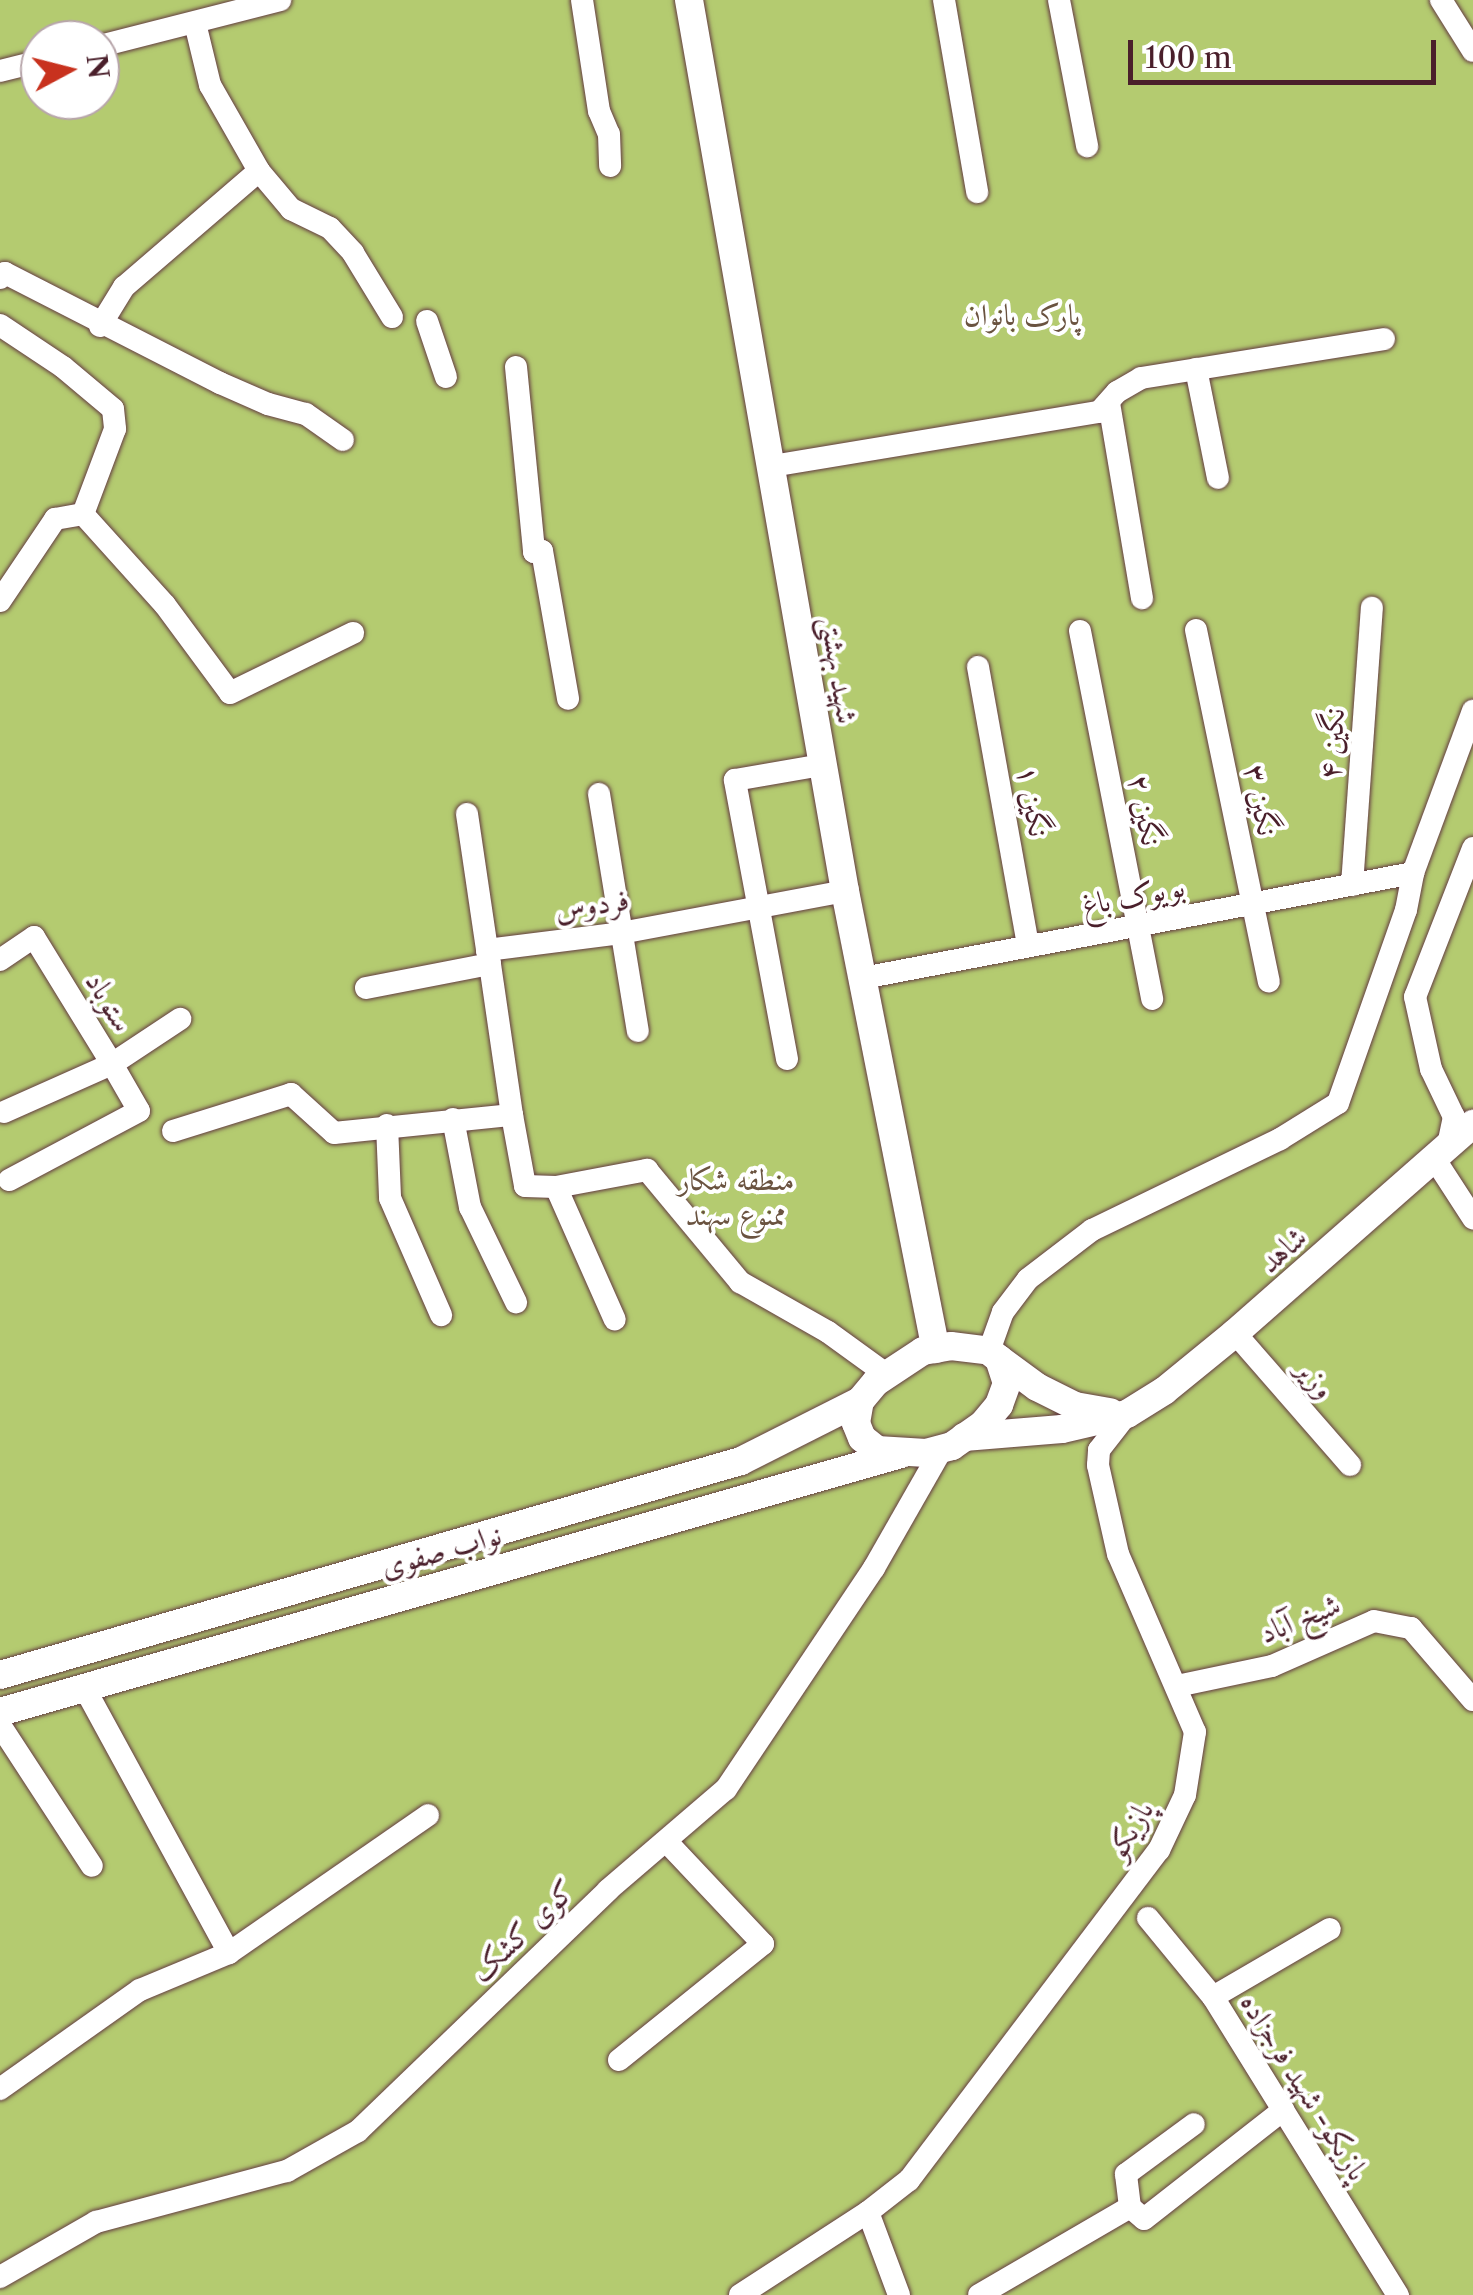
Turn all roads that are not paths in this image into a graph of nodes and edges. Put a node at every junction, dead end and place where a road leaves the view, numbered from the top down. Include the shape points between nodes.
1 (280, 0) edge
2 (582, 0) edge
3 (689, 0) edge
4 (944, 0) edge
5 (1059, 0) edge
6 (1440, 0) edge
7 (195, 23) junction
8 (120, 41) edge
9 (1473, 51) edge
10 (1088, 146) dead end
11 (610, 166) dead end
12 (260, 171) junction
13 (977, 192) dead end
14 (0, 278) edge
15 (392, 317) dead end
16 (427, 320) dead end
17 (0, 326) edge
18 (100, 326) junction
19 (1384, 340) dead end
20 (516, 367) dead end
21 (1196, 369) junction
22 (446, 377) dead end
23 (1109, 404) junction
24 (343, 440) dead end
25 (772, 466) junction
26 (1218, 478) dead end
27 (83, 514) junction
28 (1142, 598) dead end
29 (0, 602) edge
30 (1372, 608) dead end
31 (1196, 630) dead end
32 (1080, 631) dead end
33 (353, 633) dead end
34 (978, 667) dead end
35 (568, 700) dead end
36 (1473, 710) edge
37 (822, 764) junction
38 (599, 794) dead end
39 (467, 814) dead end
40 (1473, 848) edge
41 (1413, 873) junction
42 (1352, 885) junction
43 (845, 891) junction
44 (1251, 904) junction
45 (761, 906) junction
46 (1406, 910) junction
47 (1136, 926) junction
48 (1440, 928) junction
49 (621, 933) junction
50 (1028, 946) junction
51 (488, 957) junction
52 (0, 960) edge
53 (864, 978) junction
54 (1269, 981) dead end
55 (366, 988) dead end
56 (1152, 999) dead end
57 (180, 1020) dead end
58 (638, 1031) dead end
59 (787, 1059) dead end
60 (112, 1064) junction
61 (4, 1112) dead end
62 (512, 1115) junction
63 (453, 1119) junction
64 (1473, 1124) edge
65 (387, 1125) junction
66 (174, 1131) dead end
67 (1441, 1151) junction
68 (9, 1180) dead end
69 (556, 1187) junction
70 (1473, 1218) edge
71 (516, 1302) dead end
72 (441, 1315) dead end
73 (615, 1320) dead end
74 (1235, 1333) junction
75 (936, 1349) junction
76 (994, 1355) junction
77 (886, 1374) junction
78 (860, 1401) junction
79 (1126, 1414) junction
80 (953, 1443) junction
81 (901, 1454) junction
82 (1350, 1465) dead end
83 (0, 1676) edge
84 (1178, 1686) junction
85 (84, 1687) junction
86 (1473, 1700) edge
87 (0, 1712) edge
88 (0, 1725) edge
89 (428, 1815) dead end
90 (666, 1840) junction
91 (92, 1866) dead end
92 (1148, 1918) dead end
93 (1330, 1930) dead end
94 (229, 1953) junction
95 (1213, 1998) junction
96 (619, 2060) dead end
97 (0, 2089) edge
98 (1284, 2110) junction
99 (1194, 2124) dead end
100 (1130, 2207) junction
101 (868, 2212) junction
102 (0, 2277) edge
103 (740, 2295) edge
104 (899, 2295) edge
105 (979, 2295) edge
106 (1398, 2295) edge

1 - 7 street
2 - 11 street via 598,111 610,134
3 - 25 street, شهید بهشتی
4 - 13 street
5 - 10 street
6 - 9 street
7 - 8 street
7 - 12 street via 210,85
12 - 15 street via 291,209 330,228 353,253
12 - 18 street via 124,287
14 - 18 street via 5,273
16 - 22 street
17 - 27 street via 64,367 112,409 116,429
18 - 24 street via 268,404 306,414
19 - 21 street
20 - 35 street via 534,552 542,550
21 - 23 street via 1140,378
21 - 26 street
23 - 25 street via 1099,412
23 - 28 street
25 - 37 street, شهید بهشتی
27 - 29 street via 55,519
27 - 33 street via 165,605 230,692
30 - 42 street, نگین ۴
31 - 44 street, نگین ۳
32 - 47 street, نگین ۲
34 - 50 street, نگین ۱
36 - 41 street
37 - 43 street, شهید بهشتی
37 - 45 street via 736,780
38 - 49 street
39 - 51 street
40 - 48 street
41 - 42 street, بویوک باغ
41 - 46 street
42 - 44 street, بویوک باغ
43 - 45 street, فردوس
43 - 53 street, شهید بهشتی
44 - 47 street, بویوک باغ
44 - 54 street, نگین ۳
45 - 49 street, فردوس
45 - 59 street
46 - 48 street
46 - 76 street via 1338,1103 1280,1139 1092,1230 1028,1279 1003,1312
47 - 50 street, بویوک باغ
47 - 56 street, نگین ۲
48 - 67 street via 1415,998 1430,1069 1454,1117
49 - 51 street, فردوس
49 - 58 street
50 - 53 street, بویوک باغ
51 - 55 street, فردوس
51 - 62 street
52 - 60 street, ستوباد via 34,937
53 - 75 street, شهید بهشتی
57 - 60 street, ستوباد
60 - 61 street
60 - 68 street via 139,1111
62 - 63 street
62 - 69 street via 525,1186
63 - 65 street
63 - 71 street via 470,1207
64 - 67 street, شاهد
65 - 66 street via 334,1134 291,1094
65 - 72 street via 390,1198
67 - 70 street
67 - 74 street, شاهد
69 - 73 street
69 - 77 street via 647,1170 740,1282
74 - 79 street, شاهد
74 - 82 street, وزیر
75 - 76 street
75 - 77 street
76 - 79 street via 1075,1406
76 - 80 street via 1007,1383 999,1405
77 - 78 street
78 - 81 street via 856,1423 862,1438 877,1450
78 - 83 street, نواب صفوی via 741,1461
79 - 80 street, شاهد
79 - 84 street, پازیکو via 1099,1450 1098,1465 1118,1554
80 - 81 street
80 - 90 street, کوی کشک via 726,1789
81 - 85 street, نواب صفوی
84 - 86 street, شیخ آباد via 1272,1666 1374,1621 1411,1628
84 - 101 street, پازیکو via 1195,1732 1185,1796 1160,1850 909,2180
85 - 87 street, نواب صفوی
85 - 94 street
88 - 91 street
89 - 94 street
90 - 96 street via 764,1944
90 - 102 street, کوی کشک via 358,2130 286,2171 96,2222
92 - 95 street, پازیکو- شهید فرجزاده
93 - 95 street
94 - 97 street via 140,1990
95 - 98 street, پازیکو- شهید فرجزاده
98 - 100 street via 1144,2219
98 - 106 street, پازیکو- شهید فرجزاده
99 - 100 street via 1126,2174
100 - 105 street
101 - 103 street, پازیکو
101 - 104 street

